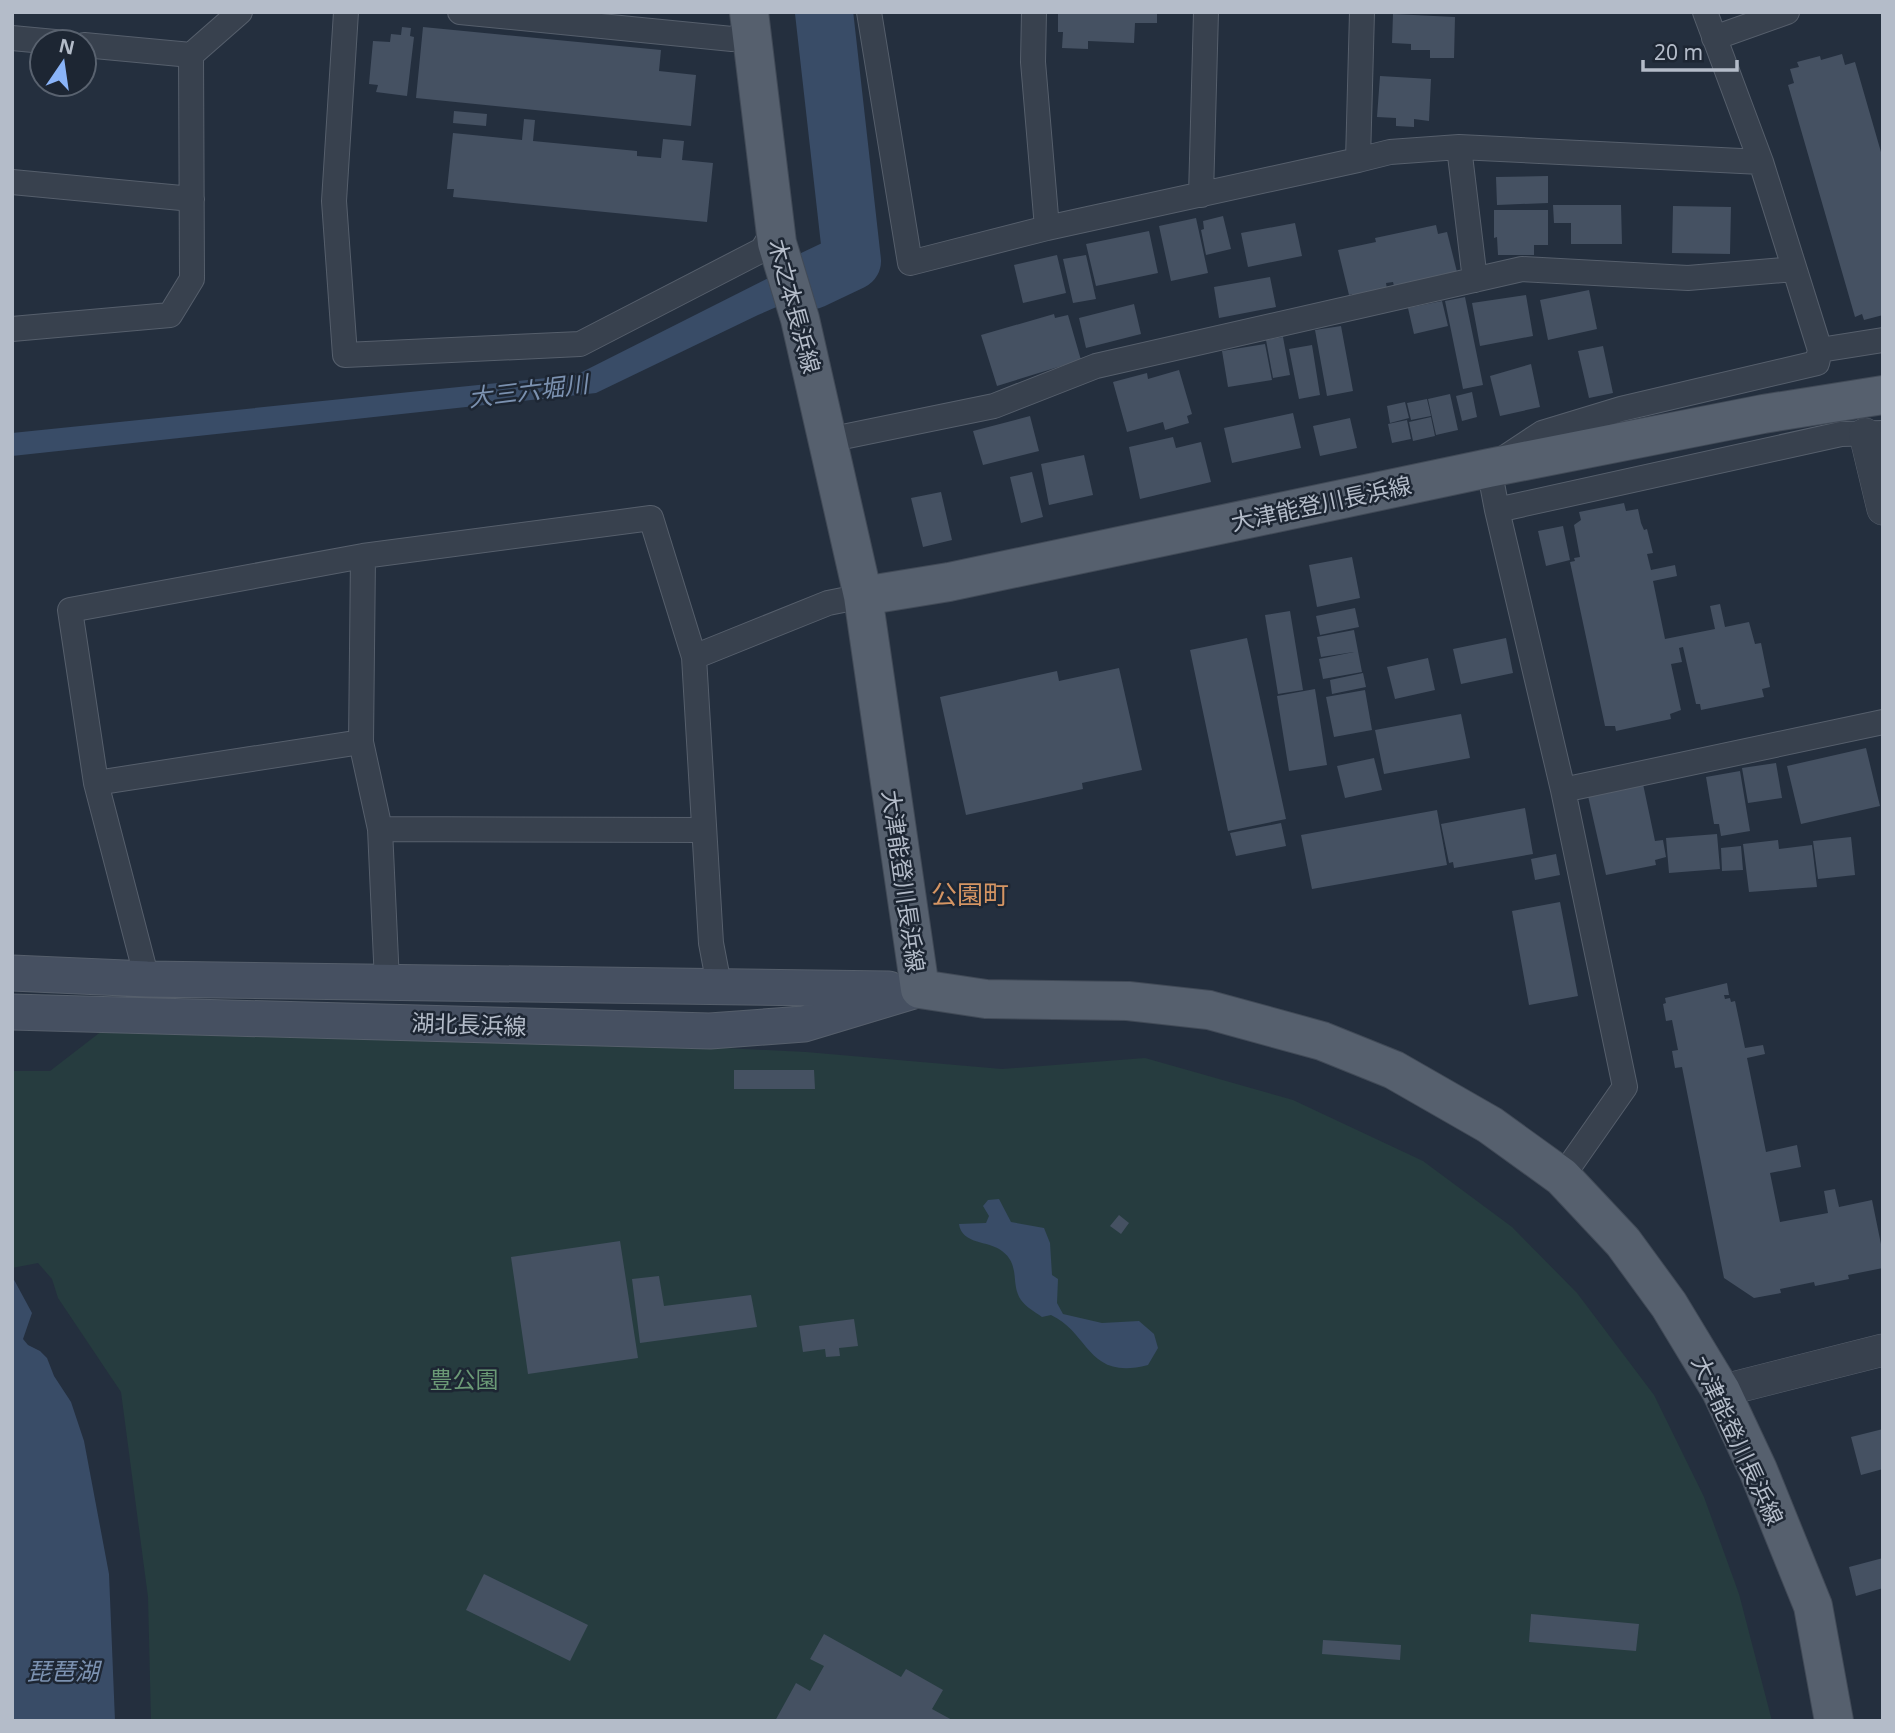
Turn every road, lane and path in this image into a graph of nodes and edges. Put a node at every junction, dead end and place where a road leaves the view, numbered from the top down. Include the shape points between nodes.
1 (240, 12) edge
2 (346, 12) edge
3 (460, 12) edge
4 (869, 12) edge
5 (1034, 12) edge
6 (1206, 12) edge
7 (1362, 12) edge
8 (1705, 12) edge
9 (1787, 12) edge
10 (750, 21) edge
11 (1714, 38) junction
12 (98, 46) edge
13 (191, 55) junction
14 (1459, 147) junction
15 (1358, 160) junction
16 (1761, 162) junction
17 (12, 183) edge
18 (1200, 195) junction
19 (192, 199) junction
20 (1047, 228) junction
21 (776, 236) junction
22 (1794, 270) junction
23 (1475, 280) junction
24 (12, 330) edge
25 (1883, 340) edge
26 (1820, 350) junction
27 (1883, 395) edge
28 (1874, 433) edge
29 (828, 440) junction
30 (1489, 468) junction
31 (1883, 509) edge
32 (1497, 510) junction
33 (363, 556) junction
34 (863, 596) junction
35 (694, 657) junction
36 (1883, 722) edge
37 (361, 742) junction
38 (96, 782) junction
39 (1563, 790) junction
40 (380, 829) junction
41 (703, 830) junction
42 (12, 973) edge
43 (147, 979) junction
44 (387, 982) junction
45 (719, 985) junction
46 (920, 989) junction
47 (12, 1012) edge
48 (1562, 1177) junction
49 (1883, 1350) edge
50 (1721, 1391) junction
51 (1834, 1721) edge

1 - 13 street
2 - 21 street via 334,201 345,355 580,344 762,250
3 - 10 street via 732,39
4 - 20 street via 910,264
5 - 20 street via 1033,62
6 - 18 street
7 - 15 street
8 - 11 street
9 - 11 street
10 - 21 main road, 木之本長浜線
11 - 16 street
12 - 13 street
13 - 19 street
14 - 15 street via 1390,152
14 - 16 street
14 - 23 street
15 - 18 street
16 - 22 street
17 - 19 street
18 - 20 street
19 - 24 street via 192,279 170,315
21 - 29 main road, 木之本長浜線
22 - 23 street via 1688,278 1522,269
22 - 26 street
23 - 29 street via 1096,366 994,406
25 - 26 street
26 - 30 street via 1817,363 1621,409 1542,433
27 - 30 main road, 大津能登川長浜線
28 - 31 street
28 - 32 street via 1840,434
29 - 34 main road, 木之本長浜線
30 - 32 street
30 - 34 main road, 大津能登川長浜線 via 950,582
32 - 39 street
33 - 35 street via 651,518
33 - 37 street
33 - 38 street via 70,610
34 - 35 street via 828,603
34 - 46 main road, 大津能登川長浜線
35 - 41 street
36 - 39 street
37 - 38 street
37 - 40 street
38 - 43 street
39 - 48 street via 1625,1087
40 - 41 street
40 - 44 street
41 - 45 street via 711,943
42 - 43 main road, 湖北長浜線
43 - 44 main road, 湖北長浜線
44 - 45 main road, 湖北長浜線
45 - 46 main road, 湖北長浜線
46 - 47 main road, 湖北長浜線 via 804,1024 710,1031
46 - 48 main road, 大津能登川長浜線 via 986,999 1128,1001 1209,1010 1322,1041 1394,1070 1454,1104
48 - 50 main road, 大津能登川長浜線 via 1623,1242 1669,1305
49 - 50 street
50 - 51 main road, 大津能登川長浜線 via 1813,1606

